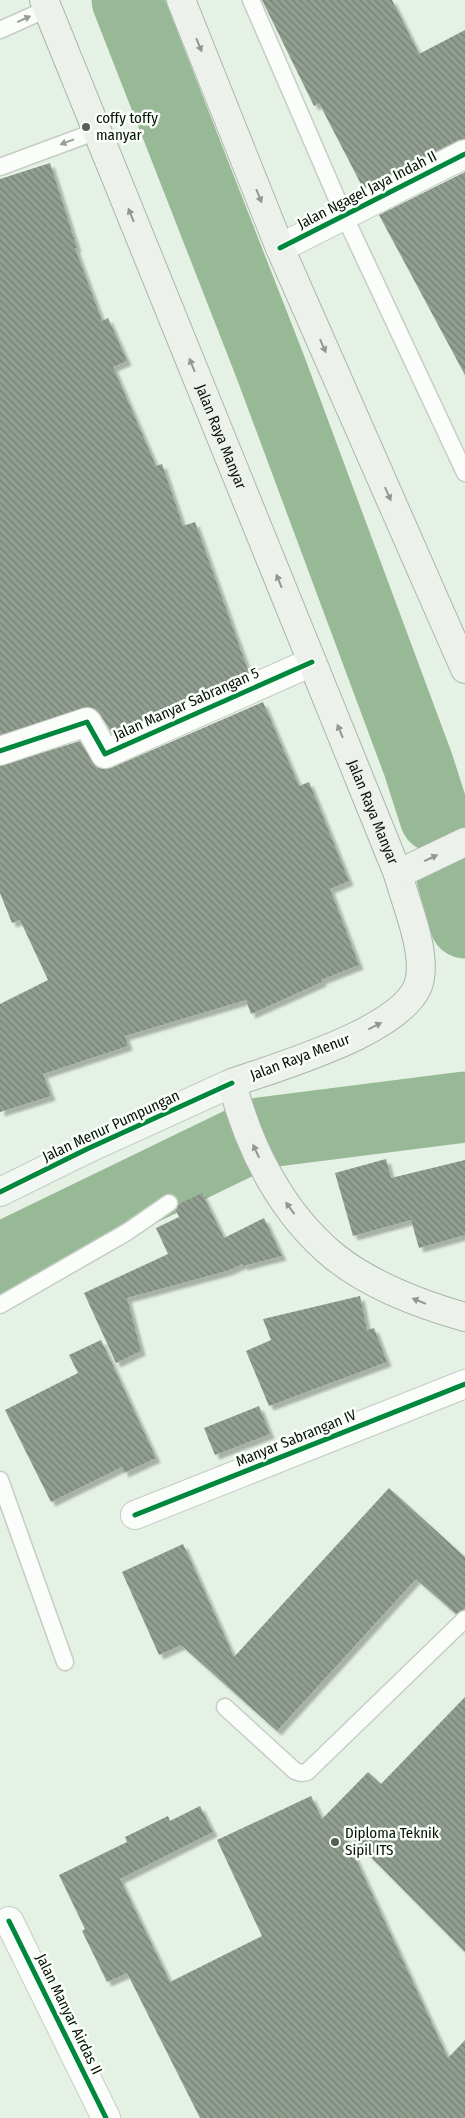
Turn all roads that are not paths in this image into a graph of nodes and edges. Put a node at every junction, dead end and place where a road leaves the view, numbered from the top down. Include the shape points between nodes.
1 (181, 0) edge
2 (251, 0) edge
3 (46, 4) edge
4 (0, 30) edge
5 (97, 131) junction
6 (465, 154) edge
7 (0, 167) edge
8 (344, 215) junction
9 (280, 248) junction
10 (465, 473) edge
11 (312, 662) junction
12 (465, 668) edge
13 (0, 751) edge
14 (465, 842) edge
15 (398, 874) junction
16 (232, 1083) junction
17 (0, 1192) edge
18 (169, 1203) dead end
19 (0, 1305) edge
20 (465, 1317) edge
21 (465, 1384) edge
22 (0, 1480) edge
23 (135, 1515) dead end
24 (465, 1619) edge
25 (65, 1662) dead end
26 (225, 1707) dead end
27 (9, 1921) dead end
28 (106, 2118) edge

1 -> 9 main road
2 - 8 lane
4 -> 3 lane
3 - 5 main road, Jalan Raya Manyar
5 -> 7 lane
11 -> 5 main road, Jalan Raya Manyar
6 - 8 street, Jalan Ngagel Jaya Indah II
8 - 9 street, Jalan Ngagel Jaya Indah II
8 - 10 lane
9 -> 12 main road
11 - 13 street, Jalan Manyar Sabrangan 5 via 105,754 87,722
15 -> 11 main road, Jalan Raya Manyar
15 -> 14 main road
16 -> 15 main road, Jalan Raya Menur via 343,1042 387,1020 411,999 420,979 420,954
16 - 17 street, Jalan Menur Pumpungan
20 -> 16 main road, Jalan Raya Menur via 363,1276 335,1257 312,1235 268,1177 244,1126
18 - 19 lane via 127,1232
21 - 23 street, Manyar Sabrangan IV
22 - 25 lane
24 - 26 lane via 307,1772 295,1771
27 - 28 street, Jalan Manyar Airdas II

